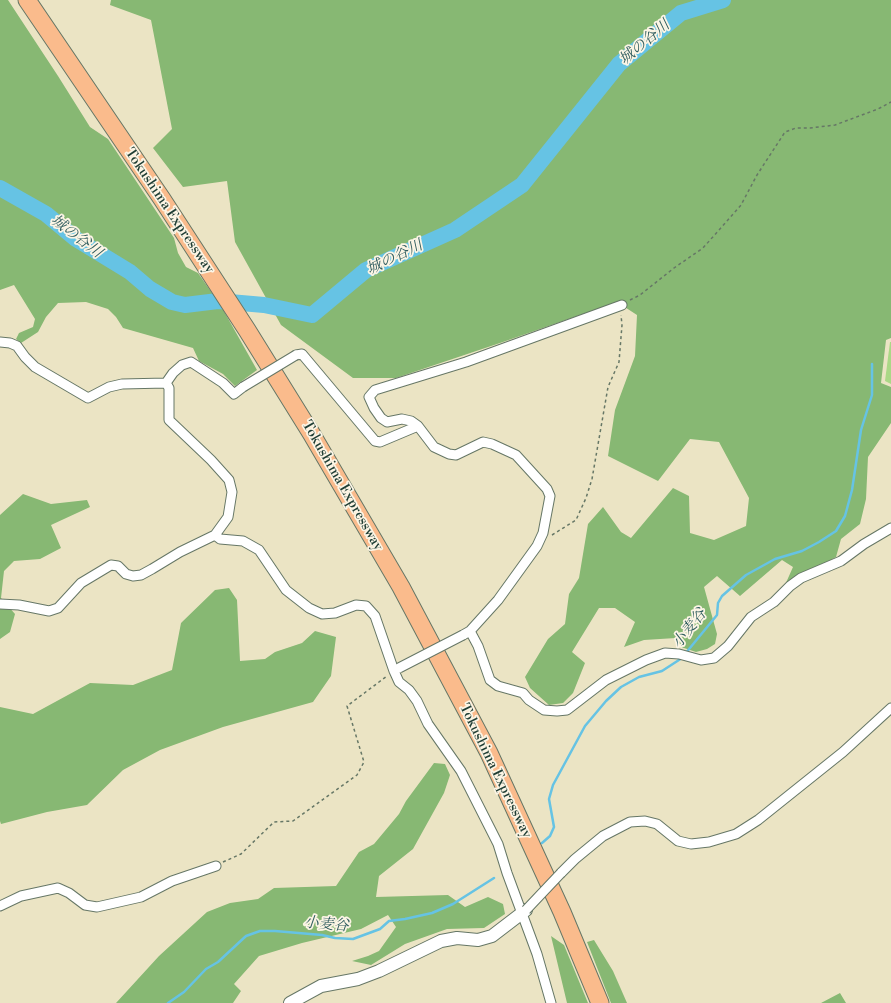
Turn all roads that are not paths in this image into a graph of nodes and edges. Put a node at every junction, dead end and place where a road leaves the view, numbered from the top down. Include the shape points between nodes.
1 (27, 0) edge
2 (622, 305) road end
3 (0, 342) edge
4 (166, 383) junction
5 (418, 426) junction
6 (891, 528) edge
7 (215, 535) junction
8 (0, 604) edge
9 (467, 633) junction
10 (396, 669) junction
11 (891, 708) edge
12 (216, 866) road end
13 (0, 906) edge
14 (524, 912) junction
15 (290, 1003) edge
16 (551, 1003) edge
17 (600, 1003) edge

1 - 17 highway, Tokushima Expressway via 162,198 247,330 401,587 489,753 562,912
2 - 5 street via 466,362 375,390 369,397 381,418 387,422 402,419
3 - 4 street via 17,346 35,367 88,398 109,387 122,384
4 - 5 street, bridge via 182,365 191,362 223,383 234,394 302,354 375,441 380,442
4 - 7 street via 169,388 169,420 229,480 232,492 228,517
5 - 9 street via 434,448 449,454 456,455 483,442 516,455 547,489 550,496 537,546 498,600
6 - 9 street via 841,561 801,578 790,586 774,602 751,617 728,646 714,658 702,660 665,653 606,680 567,710 544,710 523,693 498,686 490,680 478,646
7 - 8 street via 141,575 126,574 118,566 111,565 81,583 58,608 49,611
7 - 10 street via 220,539 244,541 259,550 286,590 309,608 328,614 356,605 366,606 376,616
9 - 10 street, bridge
10 - 14 street via 399,682 417,701 428,724 474,794 498,844
11 - 14 street, bridge via 843,752 758,820 736,834 692,844 678,841 656,824 645,821 630,822 604,836 575,859
12 - 13 street via 172,881 141,897 97,907 85,905 58,888 21,896
14 - 15 street via 492,936 478,940 457,938 441,941 379,971 358,979 321,986
14 - 16 street

